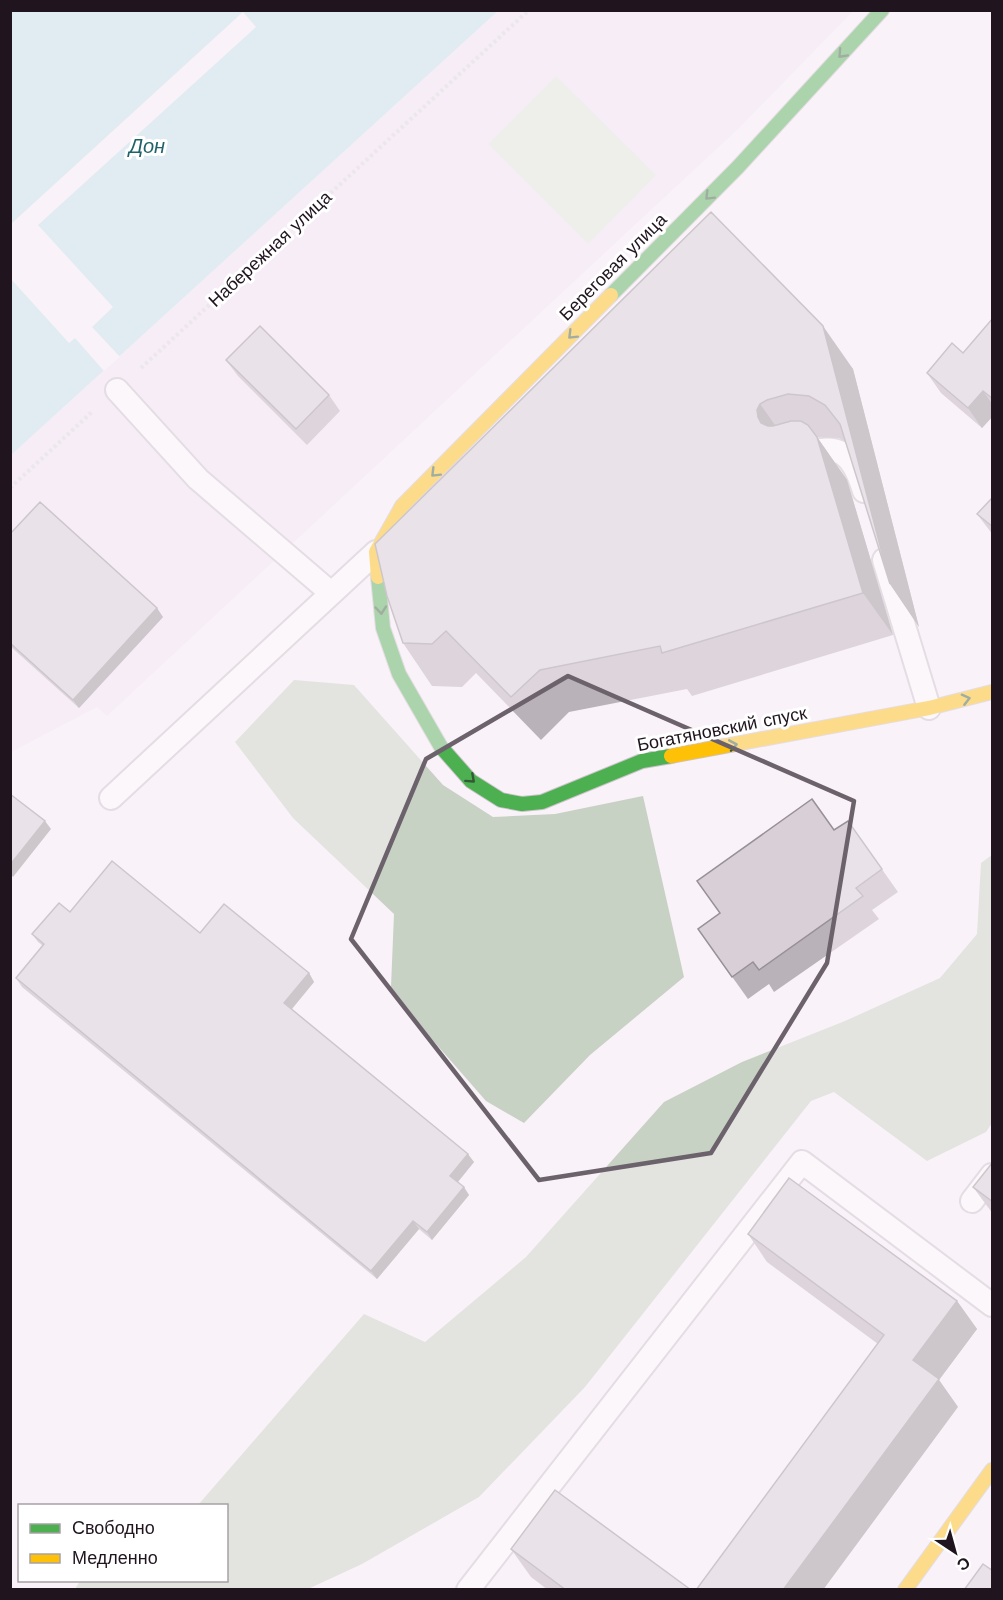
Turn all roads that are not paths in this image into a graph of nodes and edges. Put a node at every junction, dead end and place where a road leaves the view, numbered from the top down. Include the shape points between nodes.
1 (882, 10) edge
2 (117, 390) road end
3 (800, 455) edge
4 (376, 552) junction
5 (331, 593) junction
6 (993, 692) edge
7 (929, 708) junction
8 (111, 798) dead end
9 (993, 1175) edge
10 (972, 1201) edge
11 (993, 1305) edge
12 (993, 1470) edge
13 (468, 1590) edge
14 (905, 1590) edge

1 -> 4 street, Береговая улица via 738,167 402,506
2 - 5 lane via 198,479
3 - 7 lane via 831,449 845,455 859,474
4 - 5 lane
4 -> 7 street, Богатяновский спуск via 383,628 399,674 441,747 471,781 501,800 542,802 642,761
5 - 8 lane
7 -> 6 street, Богатяновский спуск
9 - 10 lane
11 - 13 lane via 802,1162
12 - 14 street

